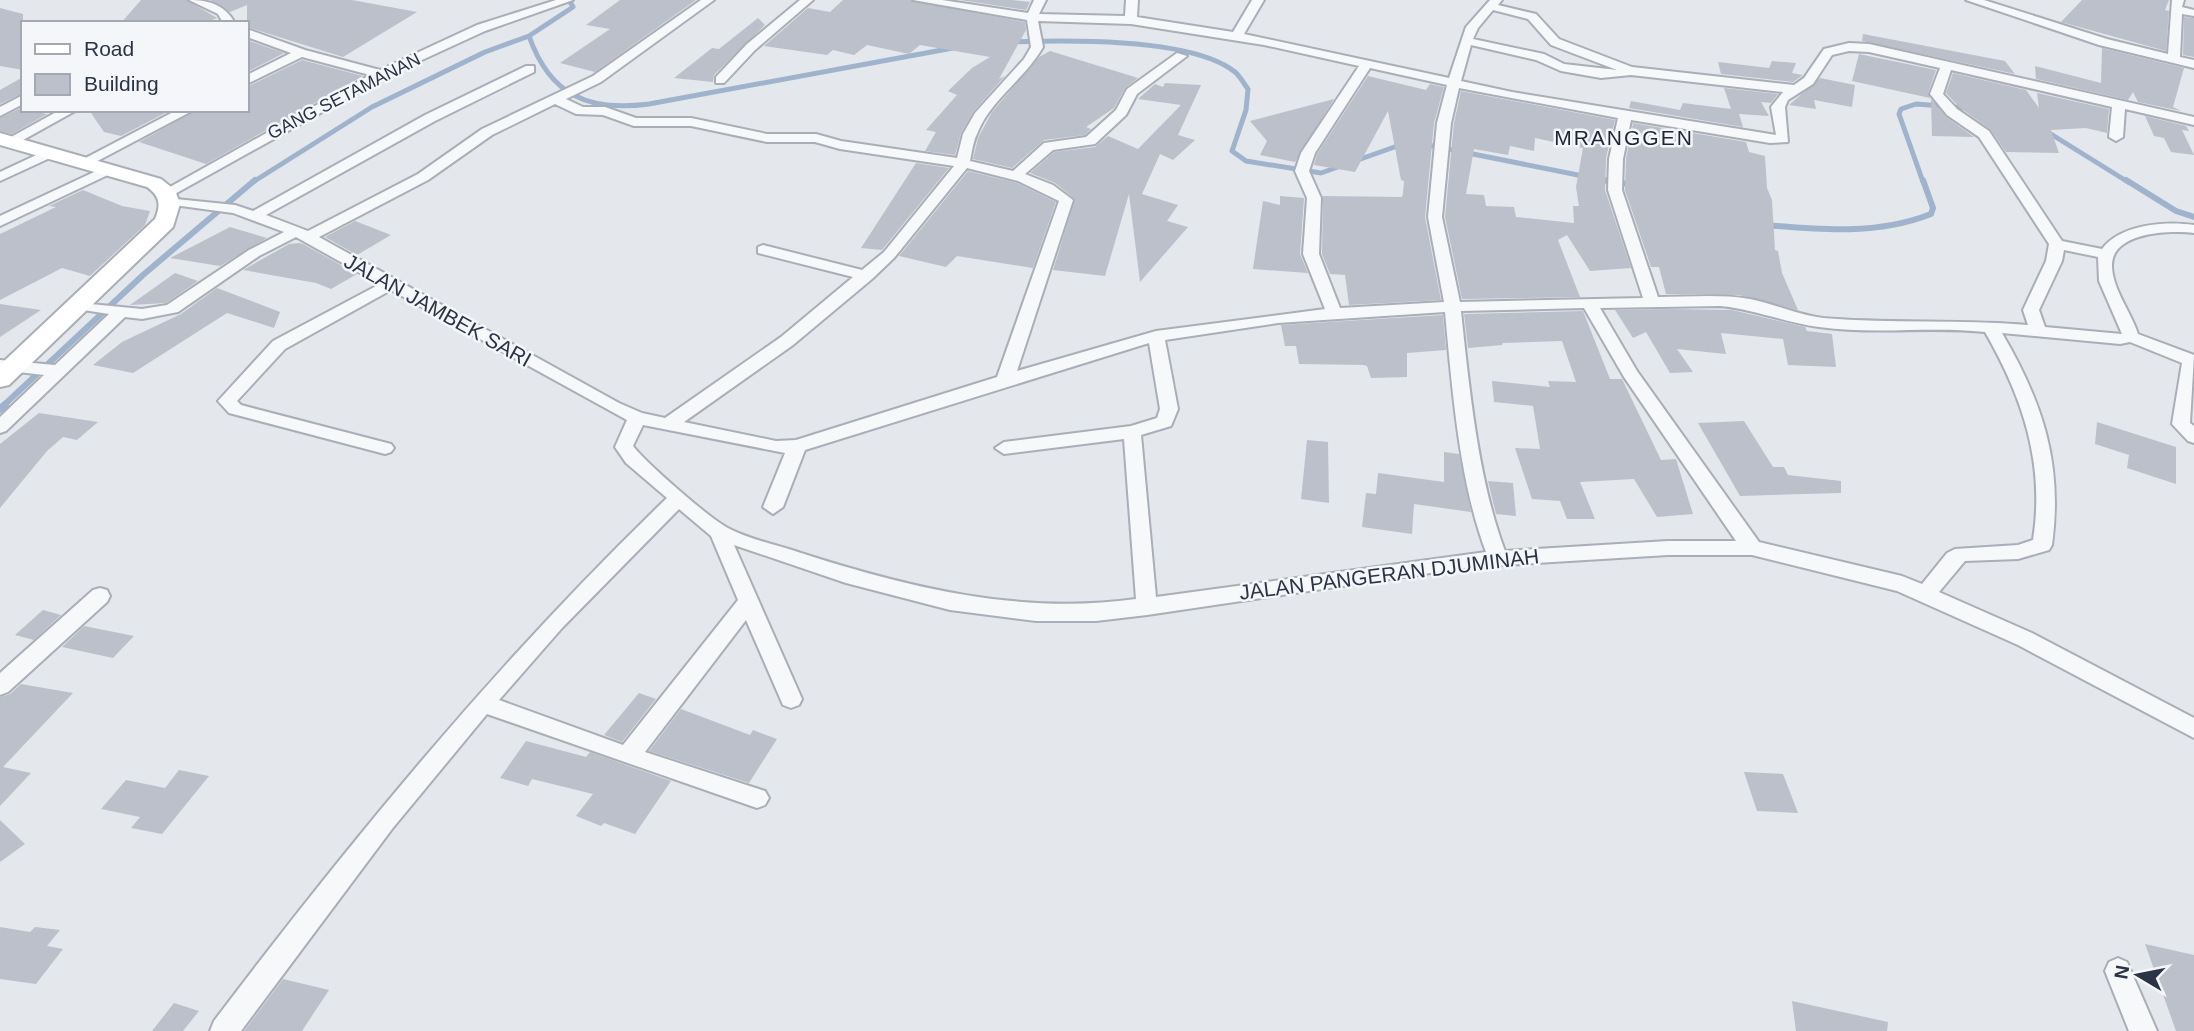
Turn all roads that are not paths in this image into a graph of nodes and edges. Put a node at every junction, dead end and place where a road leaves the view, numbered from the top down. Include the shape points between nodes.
1 (195, 0) edge
2 (516, 0) edge
3 (708, 0) edge
4 (807, 0) edge
5 (919, 0) edge
6 (1041, 0) edge
7 (1132, 0) edge
8 (1258, 0) edge
9 (1972, 0) edge
10 (563, 1) edge
11 (1495, 3) edge
12 (2177, 4) edge
13 (2194, 12) edge
14 (527, 13) junction
15 (1032, 18) junction
16 (1130, 20) junction
17 (225, 21) edge
18 (248, 33) edge
19 (1236, 37) junction
20 (1467, 41) junction
21 (301, 53) junction
22 (1181, 56) dead end
23 (2174, 60) junction
24 (2194, 64) edge
25 (1365, 66) junction
26 (1946, 66) junction
27 (530, 69) dead end
28 (1637, 72) junction
29 (381, 74) junction
30 (248, 80) edge
31 (720, 80) dead end
32 (1454, 85) junction
33 (1794, 89) junction
34 (559, 99) junction
35 (21, 100) edge
36 (2119, 105) junction
37 (0, 111) edge
38 (67, 112) edge
39 (184, 112) edge
40 (1625, 117) junction
41 (2191, 121) edge
42 (2194, 135) edge
43 (2116, 137) dead end
44 (1770, 139) junction
45 (4, 140) edge
46 (47, 154) junction
47 (1774, 156) dead end
48 (83, 163) junction
49 (962, 165) junction
50 (107, 170) junction
51 (1302, 171) joint
52 (1016, 175) junction
53 (0, 177) edge
54 (1615, 183) joint
55 (1309, 186) joint
56 (170, 196) junction
57 (216, 205) joint
58 (256, 215) junction
59 (0, 222) edge
60 (2194, 229) edge
61 (301, 235) junction
62 (2057, 244) junction
63 (763, 250) dead end
64 (2106, 254) junction
65 (866, 275) junction
66 (391, 284) junction
67 (1652, 302) junction
68 (1590, 305) junction
69 (82, 306) junction
70 (1453, 307) junction
71 (120, 309) junction
72 (1334, 312) junction
73 (1990, 327) junction
74 (2038, 332) junction
75 (1156, 336) junction
76 (2131, 337) junction
77 (2192, 361) edge
78 (10, 370) edge
79 (56, 371) junction
80 (1004, 383) junction
81 (638, 418) junction
82 (4, 419) edge
83 (668, 424) junction
84 (1132, 432) junction
85 (2194, 437) edge
86 (797, 446) junction
87 (385, 448) dead end
88 (1004, 448) dead end
89 (678, 498) junction
90 (773, 508) dead end
91 (719, 532) junction
92 (1752, 548) junction
93 (1498, 558) junction
94 (1926, 594) junction
95 (100, 596) dead end
96 (750, 600) junction
97 (1147, 607) junction
98 (2, 681) edge
99 (791, 699) dead end
100 (482, 703) junction
101 (2194, 729) edge
102 (628, 756) junction
103 (757, 799) dead end
104 (2118, 971) dead end
105 (224, 1031) edge
106 (2143, 1031) edge

1 - 17 street via 223,12
2 - 14 street
3 - 34 street
4 - 31 street
5 - 15 street
6 - 15 street
7 - 16 street
8 - 19 street
9 - 23 street
10 - 14 street, GANG SETAMANAN
11 - 20 street via 1472,27
11 - 28 street via 1532,16 1555,42
12 - 13 street
12 - 23 street
14 - 29 street, GANG SETAMANAN via 481,28
15 - 16 street
15 - 49 street via 1036,41 1026,66 975,123
16 - 19 street
18 - 21 street
19 - 25 street
20 - 28 street via 1601,74
20 - 32 street
21 - 29 street
21 - 30 street
22 - 52 street via 1132,92 1121,112 1090,141 1049,146
23 - 24 street
25 - 32 street
25 - 51 street via 1308,153
26 - 33 street via 1869,48 1844,47 1828,52 1810,81
26 - 36 street
26 - 62 street via 1936,88 1947,108 1984,134
27 - 58 street via 429,118
28 - 33 street
29 - 56 street, GANG SETAMANAN
32 - 40 street
32 - 70 street via 1435,217
33 - 44 street via 1778,107 1783,139
34 - 49 street via 581,111 606,111 634,122 691,122 767,138 816,138
34 - 61 street via 487,132 423,177
35 - 37 street
36 - 41 street
36 - 43 street
38 - 45 street
39 - 48 street
40 - 44 street
40 - 54 street
41 - 42 street
44 - 47 street
45 - 46 main road
46 - 48 main road
46 - 53 street
48 - 50 main road
49 - 52 street
49 - 65 street via 889,255
50 - 56 main road via 154,183
50 - 59 street
51 - 55 street
52 - 80 street via 1046,186 1066,201
54 - 67 street
55 - 72 street via 1314,198 1311,254
56 - 57 street
56 - 69 main road via 165,222
57 - 58 street, JALAN JAMBEK SARI
58 - 61 street, JALAN JAMBEK SARI
60 - 64 street via 2157,227 2116,240
61 - 66 street, JALAN JAMBEK SARI
61 - 71 street via 243,260 172,309 151,314
62 - 64 street
62 - 74 street via 2031,310
63 - 65 street
64 - 76 street via 2108,281
65 - 83 street via 787,341
66 - 81 street, JALAN JAMBEK SARI
66 - 87 street via 279,345 227,401 235,409
67 - 68 street
67 - 73 street via 1749,304 1817,322 1884,328
68 - 70 street
68 - 92 street via 1630,373
69 - 71 street
69 - 78 main road
70 - 72 street
70 - 93 street via 1460,383 1485,524
71 - 79 street
72 - 75 street
73 - 74 street
73 - 94 street via 2028,397 2041,436 2045,483 2042,545 2018,552 1962,554
74 - 76 street via 2096,339
75 - 80 street
75 - 84 street via 1169,409 1165,422
76 - 77 street
77 - 85 street via 2181,424
78 - 79 street
79 - 82 street
80 - 86 street
81 - 83 street, JALAN JAMBEK SARI
81 - 89 street, JALAN PANGERAN DJUMINAH via 624,447
83 - 86 street, JALAN JAMBEK SARI via 750,443
84 - 88 street
84 - 97 street
86 - 90 street
89 - 91 street, JALAN PANGERAN DJUMINAH
89 - 100 street via 577,597
91 - 96 street
91 - 97 street, JALAN PANGERAN DJUMINAH via 846,575 950,602 1036,613
92 - 93 street, JALAN PANGERAN DJUMINAH
92 - 94 street, JALAN PANGERAN DJUMINAH via 1902,584
93 - 97 street, JALAN PANGERAN DJUMINAH via 1300,582
94 - 101 street, JALAN PANGERAN DJUMINAH via 2025,639
95 - 98 street
96 - 99 street
96 - 102 street
100 - 102 street
100 - 105 street via 310,914
102 - 103 street
104 - 106 street

